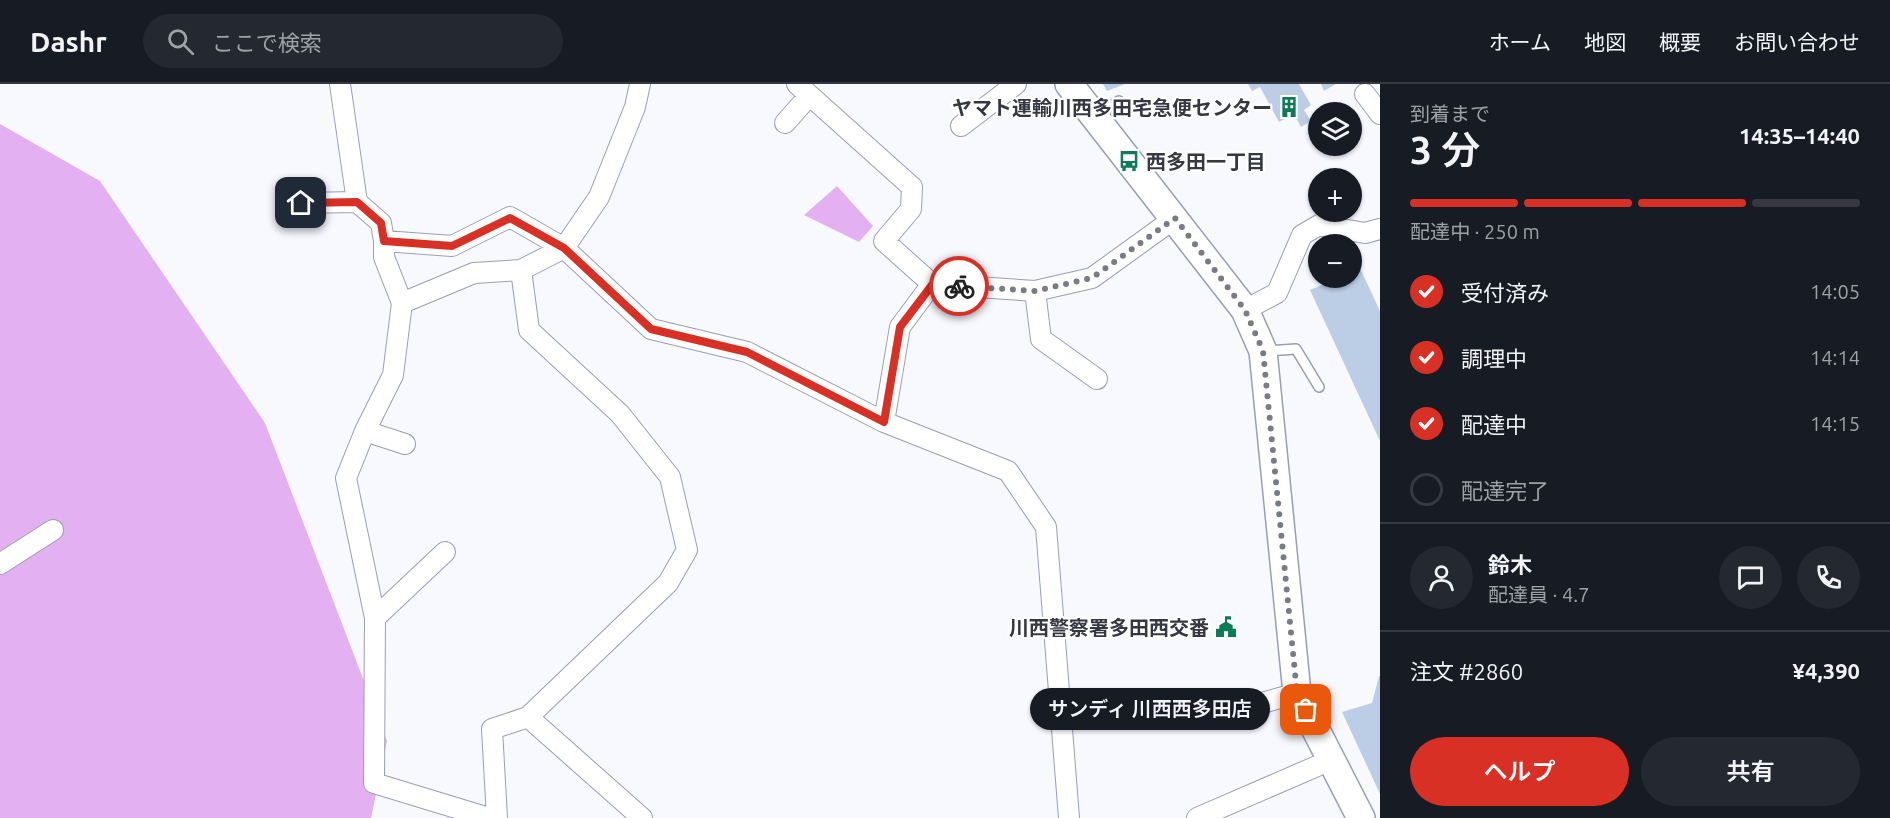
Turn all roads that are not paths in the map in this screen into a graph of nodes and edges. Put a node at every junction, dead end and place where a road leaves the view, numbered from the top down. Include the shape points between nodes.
1 (340, 84) edge
2 (640, 84) edge
3 (1016, 84) edge
4 (1069, 84) edge
5 (803, 90) edge
6 (1365, 94) dead end
7 (1119, 101) dead end
8 (1380, 114) edge
9 (1094, 116) junction
10 (785, 123) dead end
11 (961, 126) dead end
12 (357, 202) junction
13 (301, 203) dead end
14 (1175, 218) junction
15 (1380, 229) edge
16 (384, 241) junction
17 (564, 248) junction
18 (521, 270) junction
19 (932, 285) junction
20 (1035, 291) junction
21 (402, 303) junction
22 (1245, 310) junction
23 (1263, 351) junction
24 (1097, 379) dead end
25 (1319, 387) dead end
26 (884, 422) junction
27 (365, 431) junction
28 (405, 444) dead end
29 (53, 530) dead end
30 (445, 552) dead end
31 (0, 564) edge
32 (375, 618) junction
33 (1297, 693) junction
34 (1217, 716) dead end
35 (528, 717) junction
36 (1330, 760) junction
37 (489, 818) edge
38 (497, 818) edge
39 (642, 818) edge
40 (1069, 818) edge
41 (1197, 818) edge
42 (1361, 818) edge

1 - 12 street
2 - 17 street via 635,107 599,197
3 - 11 street
4 - 9 street
5 - 10 street
5 - 19 street via 912,187 911,209 884,241
6 - 8 street
7 - 9 lane
9 - 14 street
12 - 13 street
12 - 16 street via 381,223
14 - 20 street via 1092,278
14 - 22 street
15 - 22 street via 1365,233 1319,225 1302,235 1277,293
16 - 17 street via 452,246 510,218
16 - 21 street via 384,257
17 - 18 street
17 - 26 street via 651,329 747,352
18 - 21 street via 474,273
18 - 35 street via 529,330 620,414 670,477 687,550 668,583
19 - 20 street
19 - 26 street via 900,327
20 - 24 street via 1041,339
21 - 27 street via 393,375
22 - 23 street
23 - 25 lane via 1296,349
23 - 33 street
26 - 40 street via 1008,471 1046,527
27 - 28 street
27 - 32 street via 346,478
29 - 31 street
30 - 32 street
32 - 37 street via 374,783
33 - 34 street
33 - 36 street
35 - 38 street via 492,729
35 - 39 street
36 - 41 street
36 - 42 street

